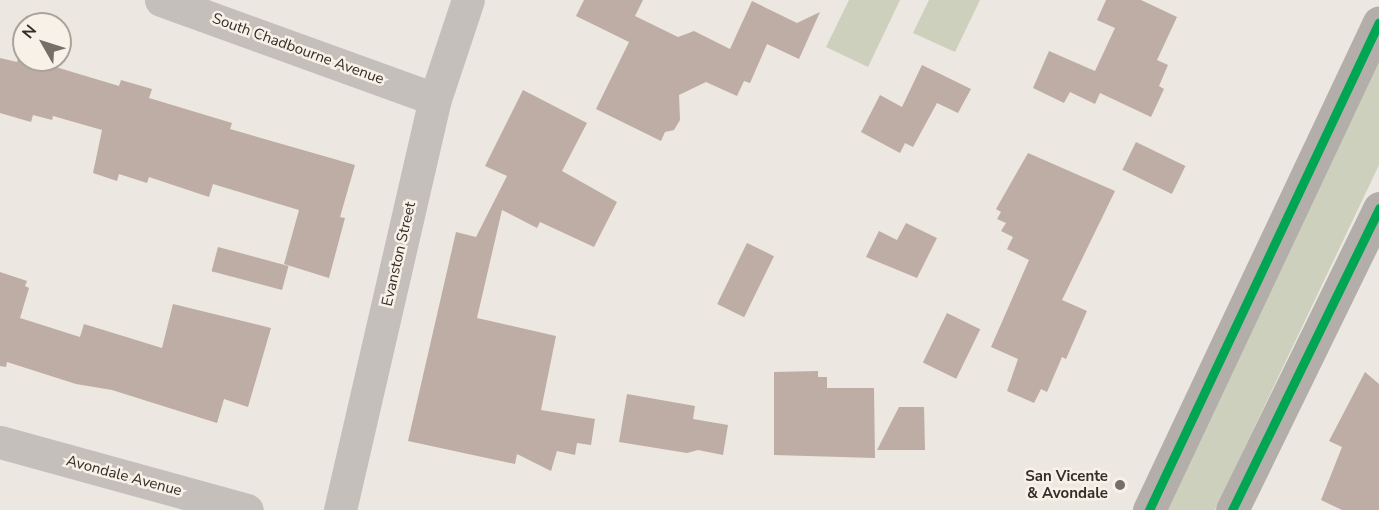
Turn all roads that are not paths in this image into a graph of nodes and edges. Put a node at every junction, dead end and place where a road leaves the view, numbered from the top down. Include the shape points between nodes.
1 (161, 0) edge
2 (468, 0) edge
3 (1379, 22) edge
4 (435, 99) junction
5 (1379, 208) edge
6 (0, 442) edge
7 (248, 510) edge
8 (340, 510) edge
9 (1149, 510) edge
10 (1232, 510) edge

1 - 4 street, South Chadbourne Avenue
2 - 4 street, Evanston Street
3 - 9 main road
4 - 8 street, Evanston Street
5 - 10 main road
6 - 7 street, Avondale Avenue

